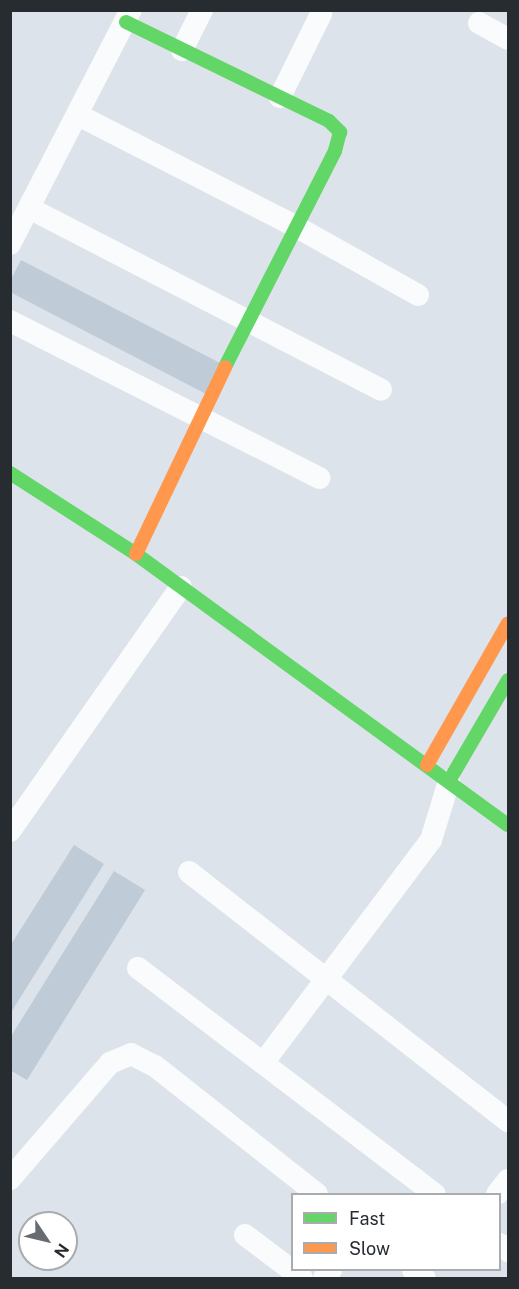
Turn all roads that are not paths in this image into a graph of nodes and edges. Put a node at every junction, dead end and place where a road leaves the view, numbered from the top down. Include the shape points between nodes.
1 (202, 10) edge
2 (321, 14) dead end
3 (129, 16) edge
4 (479, 23) dead end
5 (508, 39) edge
6 (182, 50) junction
7 (280, 97) junction
8 (78, 115) junction
9 (29, 208) junction
10 (295, 226) junction
11 (10, 244) edge
12 (418, 295) dead end
13 (10, 321) edge
14 (247, 321) junction
15 (381, 390) dead end
16 (199, 417) junction
17 (10, 473) edge
18 (320, 478) dead end
19 (136, 554) junction
20 (181, 587) junction
21 (508, 623) edge
22 (508, 680) edge
23 (427, 765) junction
24 (449, 781) junction
25 (508, 825) edge
26 (10, 831) edge
27 (189, 872) dead end
28 (138, 968) dead end
29 (327, 979) junction
30 (263, 1063) junction
31 (508, 1121) edge
32 (10, 1179) edge
33 (508, 1180) edge
34 (316, 1193) edge
35 (434, 1193) edge
36 (498, 1193) edge
37 (245, 1235) dead end
38 (291, 1270) edge

1 - 6 street
2 - 7 street
3 - 6 street
3 - 8 street
4 - 5 street
6 - 7 street
7 - 10 street via 329,121 340,132 335,151
8 - 9 street
8 - 10 street
9 - 11 street
9 - 14 street
10 - 12 street
10 - 14 street
13 - 16 street
14 - 15 street
14 - 16 street
16 - 18 street
16 - 19 street
17 - 19 street
19 - 20 street
20 - 23 street
20 - 26 street
21 - 23 street
22 - 24 street
23 - 24 street
24 - 25 street
24 - 29 street via 431,840
27 - 29 street
28 - 30 street
29 - 30 street
29 - 31 street
30 - 35 street
32 - 34 street via 110,1063 131,1054 155,1066
33 - 36 street
37 - 38 street

